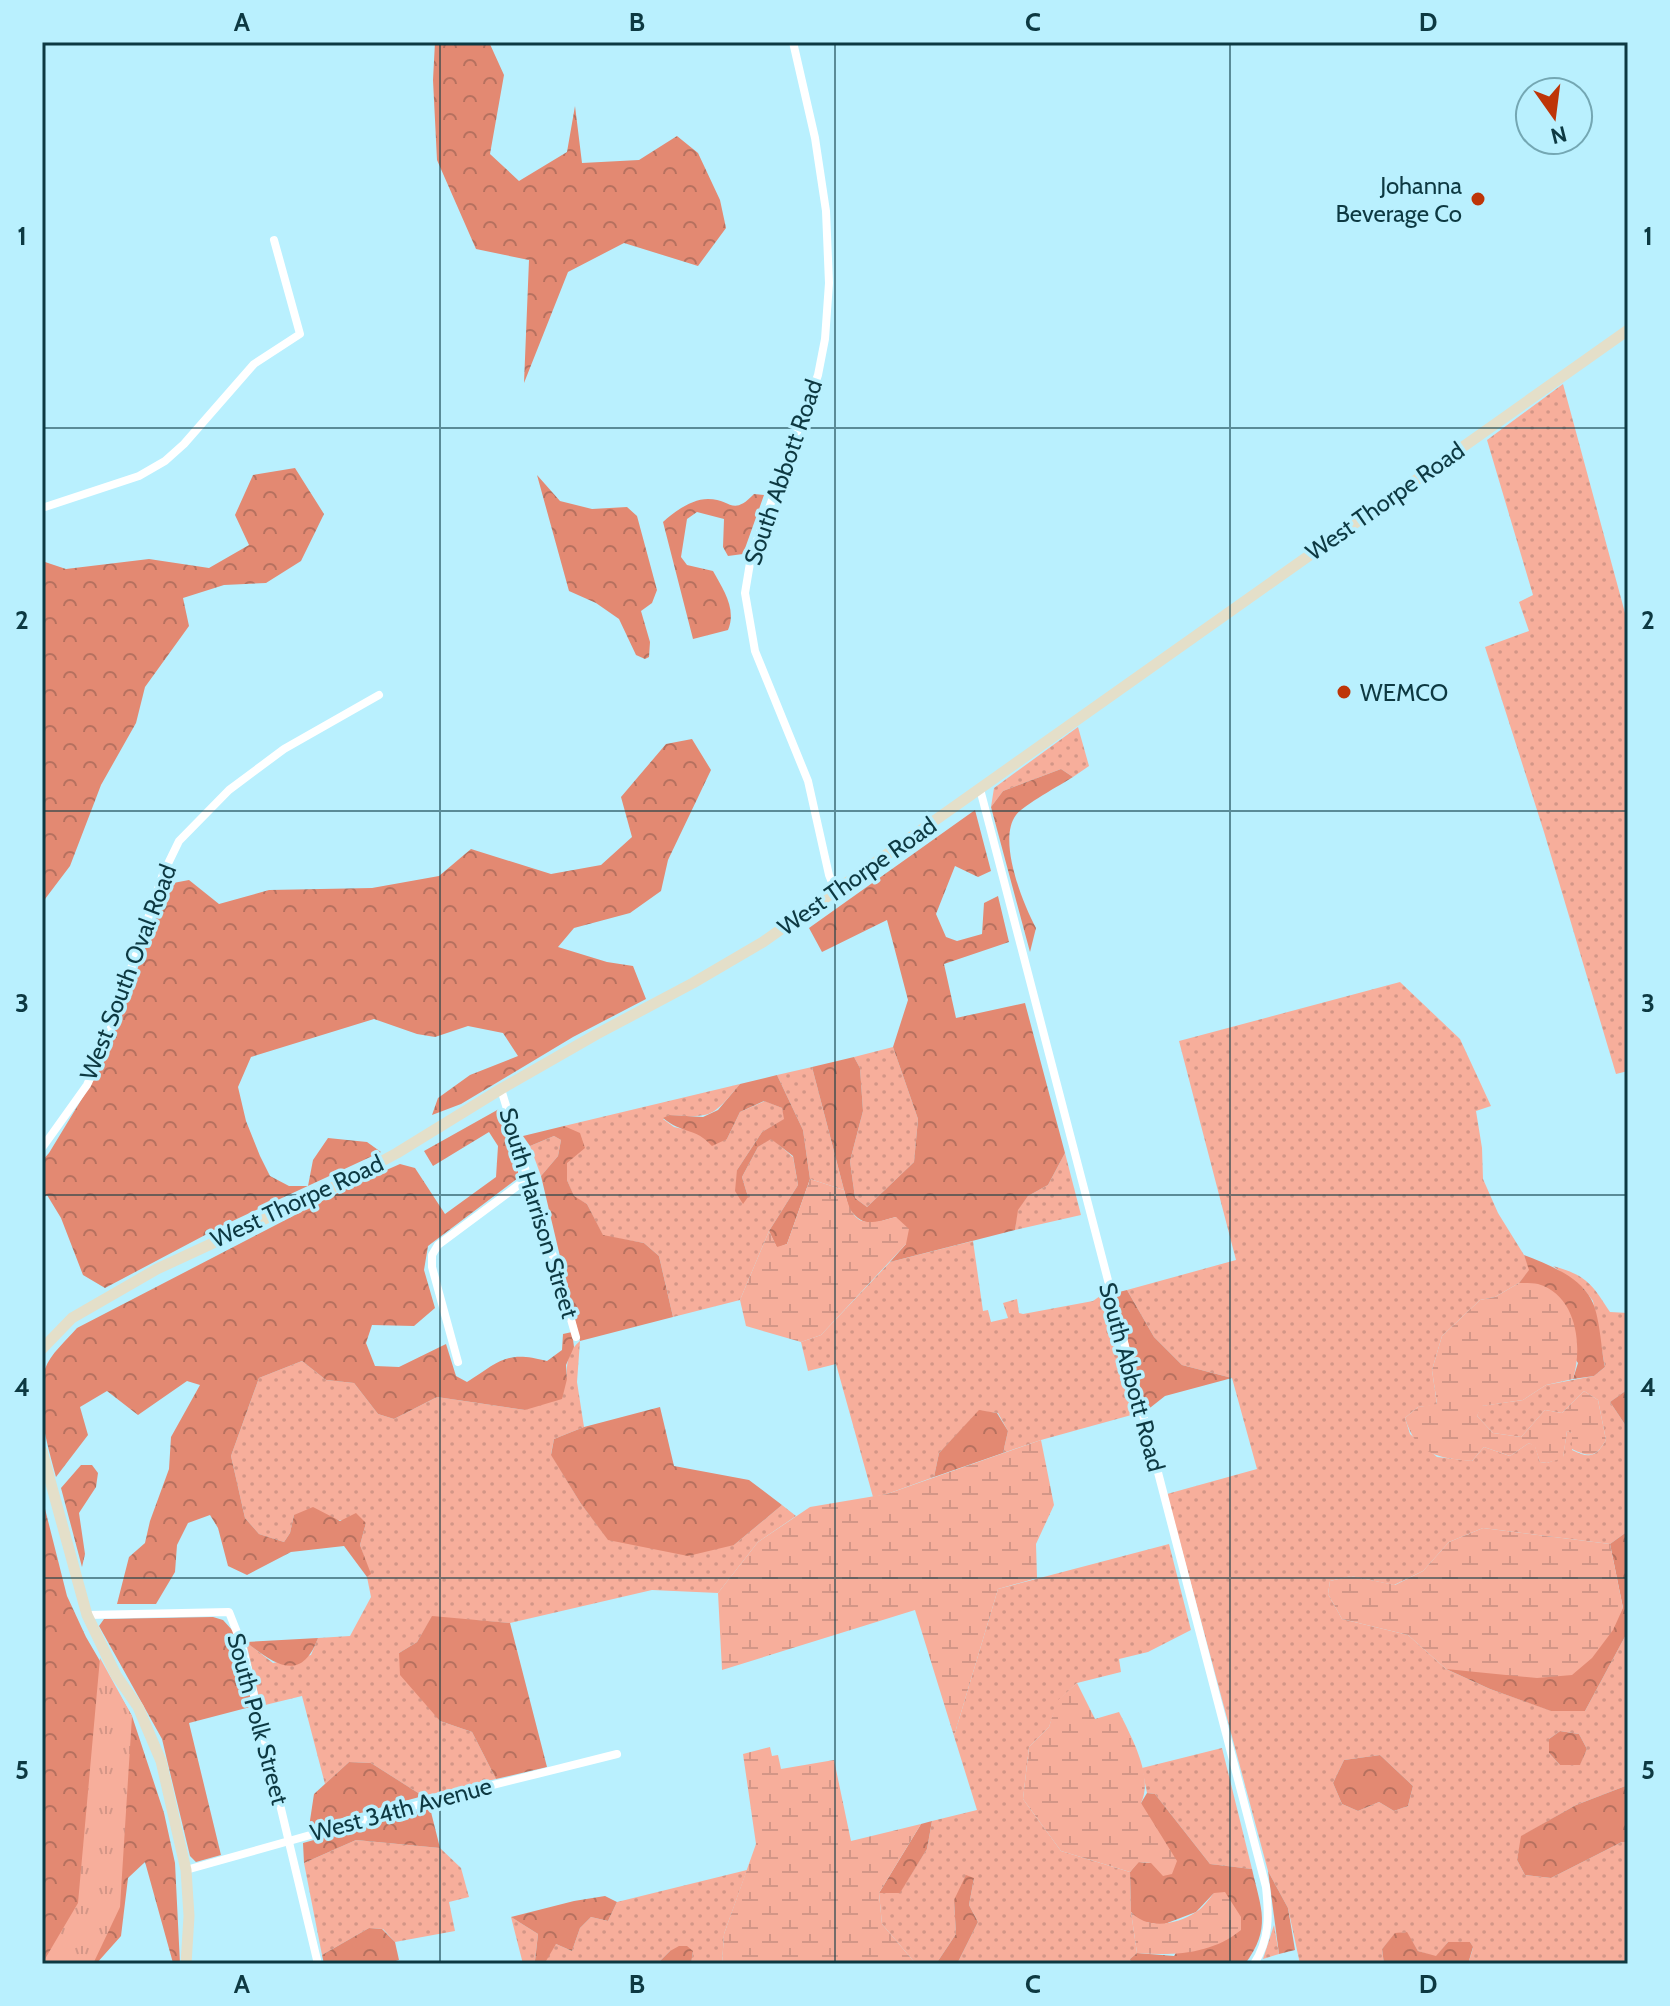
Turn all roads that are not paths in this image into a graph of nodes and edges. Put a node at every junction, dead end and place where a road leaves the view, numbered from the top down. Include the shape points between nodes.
1 (793, 42) edge
2 (274, 240) dead end
3 (1628, 330) edge
4 (42, 508) edge
5 (379, 695) dead end
6 (980, 789) junction
7 (836, 892) junction
8 (501, 1089) junction
9 (42, 1148) edge
10 (528, 1178) junction
11 (576, 1337) dead end
12 (42, 1349) edge
13 (458, 1362) dead end
14 (42, 1451) edge
15 (87, 1615) junction
16 (617, 1754) dead end
17 (288, 1839) junction
18 (186, 1870) junction
19 (186, 1964) edge
20 (318, 1964) edge
21 (1254, 1964) edge

1 - 7 street, South Abbott Road via 826,211 825,339 818,375 751,557 745,593 755,651 808,781
2 - 4 street via 300,334 254,364 165,461 139,476
3 - 6 street, West Thorpe Road
5 - 9 street, West South Oval Road via 284,749 229,790 179,841 104,1048 87,1085
6 - 7 street, West Thorpe Road
6 - 21 street, South Abbott Road via 1266,1887 1270,1919
7 - 8 street, West Thorpe Road via 763,942
8 - 10 street, South Harrison Street
8 - 12 street, West Thorpe Road via 336,1186 146,1275 72,1318
10 - 11 street, South Harrison Street
10 - 13 street via 438,1245 432,1255
14 - 15 street
15 - 17 street, South Polk Street via 229,1612 242,1645
15 - 18 street via 151,1734
16 - 17 street, West 34th Avenue
17 - 18 street, West 34th Avenue
17 - 20 street, South Polk Street
18 - 19 street

